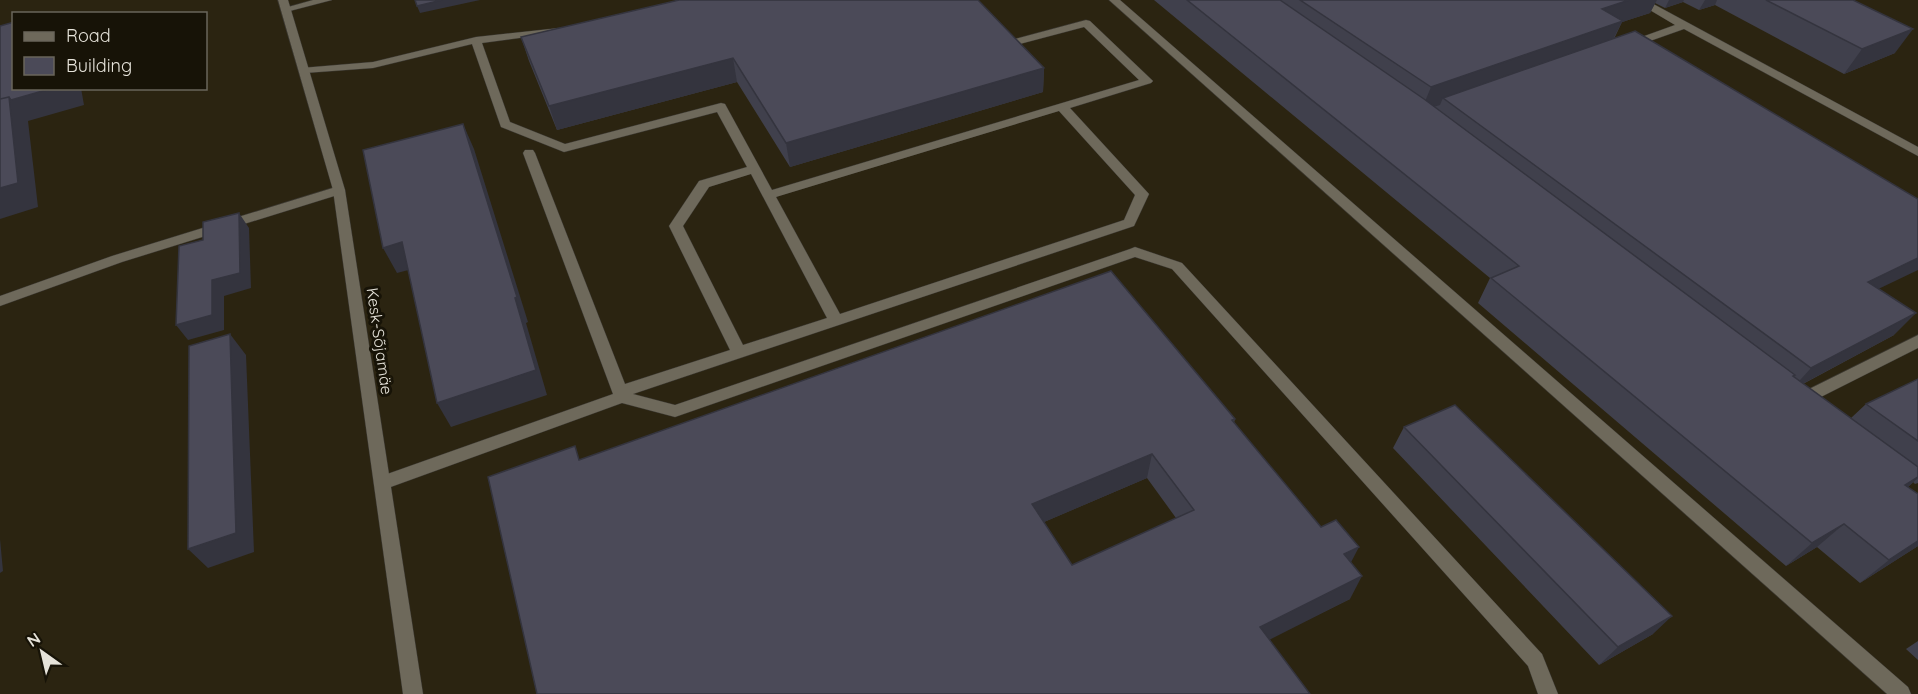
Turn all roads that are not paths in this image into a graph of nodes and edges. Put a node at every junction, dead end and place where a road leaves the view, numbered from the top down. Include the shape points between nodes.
1 (327, 0) edge
2 (1114, 0) edge
3 (1638, 0) edge
4 (285, 5) edge
5 (1685, 25) junction
6 (578, 27) edge
7 (476, 40) junction
8 (1012, 43) edge
9 (1619, 48) edge
10 (305, 69) junction
11 (1062, 107) junction
12 (1918, 152) edge
13 (529, 153) dead end
14 (754, 169) junction
15 (339, 190) junction
16 (769, 195) junction
17 (0, 301) edge
18 (836, 320) junction
19 (1918, 341) edge
20 (739, 353) junction
21 (621, 395) junction
22 (1794, 404) edge
23 (382, 483) junction
24 (413, 694) edge
25 (1548, 694) edge
26 (1900, 694) edge

1 - 4 street
2 - 26 street
3 - 5 street
4 - 10 street, Kesk-Sõjamäe
5 - 9 street
5 - 12 street
6 - 7 street
7 - 10 street via 373,64
7 - 14 street via 505,124 564,148 721,107
8 - 11 street via 1086,23 1147,81
10 - 15 street, Kesk-Sõjamäe
11 - 16 street
11 - 18 street via 1142,194 1129,224
13 - 21 street
14 - 16 street
14 - 20 street via 704,184 676,226
15 - 17 street via 117,259
15 - 23 street, Kesk-Sõjamäe
16 - 18 street
18 - 20 street
19 - 22 street
20 - 21 street
21 - 23 street
21 - 25 street via 675,411 1135,252 1177,266 1535,660
23 - 24 street, Kesk-Sõjamäe

